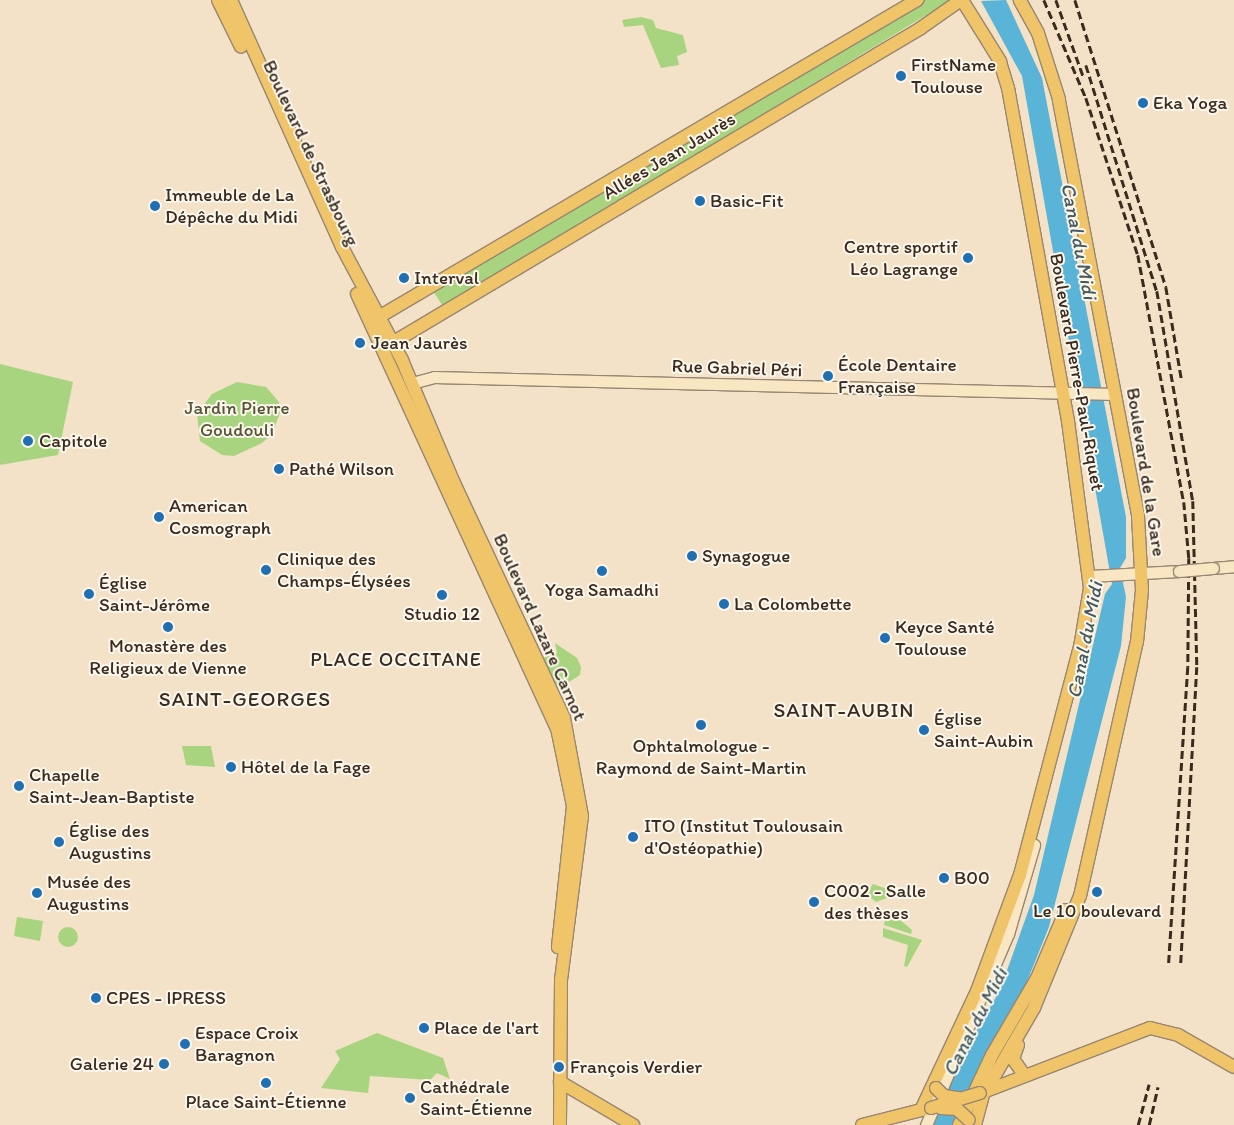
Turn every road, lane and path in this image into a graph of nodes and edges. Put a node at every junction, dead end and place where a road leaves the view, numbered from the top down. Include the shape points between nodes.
1 (218, 0) edge
2 (231, 0) edge
3 (917, 0) edge
4 (962, 0) edge
5 (1020, 0) edge
6 (374, 319) junction
7 (388, 346) junction
8 (412, 383) junction
9 (1066, 394) junction
10 (1112, 394) junction
11 (1234, 566) edge
12 (1138, 574) junction
13 (1090, 576) junction
14 (516, 627) junction
15 (1041, 796) junction
16 (1084, 862) junction
17 (1034, 1008) junction
18 (1234, 1067) edge
19 (1024, 1074) junction
20 (560, 1082) junction
21 (936, 1086) junction
22 (982, 1090) junction
23 (964, 1098) junction
24 (926, 1109) junction
25 (970, 1122) edge
26 (560, 1125) edge
27 (633, 1125) edge
28 (862, 1125) edge
29 (926, 1125) edge

1 - 6 main road, Boulevard de Strasbourg
2 - 6 main road, Boulevard de Strasbourg
3 - 6 main road, Allées Jean Jaurès
4 - 7 main road, Allées Jean Jaurès
4 - 9 main road, Boulevard Pierre-Paul-Riquet via 1000,61 1008,88
5 - 10 main road, Boulevard de la Gare via 1038,33 1059,99
6 - 7 main road, Boulevard Lazare Carnot
7 - 8 main road, Boulevard Lazare Carnot
7 - 14 main road, Boulevard Lazare Carnot
8 - 9 street, Rue Gabriel Péri via 434,377
8 - 14 main road, Boulevard Lazare Carnot
9 - 10 street, Rue Gabriel Péri
9 - 13 main road, Boulevard Pierre-Paul-Riquet
10 - 12 main road, Boulevard de la Gare via 1138,515
11 - 12 street, bridge
12 - 13 street
12 - 16 main road, Boulevard de la Gare via 1137,642
13 - 15 main road, Boulevard Pierre-Paul-Riquet via 1080,647
14 - 20 main road, Boulevard Lazare Carnot via 564,718 582,795 561,978
15 - 21 main road, Boulevard Pierre-Paul-Riquet via 994,950
15 - 29 street via 1032,854 1008,934
16 - 17 main road, Boulevard de la Gare via 1080,896
16 - 22 main road via 1037,978
17 - 19 main road, Boulevard de la Gare via 1013,1059
17 - 22 main road, Boulevard de la Gare
18 - 19 main road via 1162,1029 1141,1030
19 - 22 main road
20 - 26 main road, Boulevard Lazare Carnot
20 - 27 main road
21 - 23 main road, bridge via 944,1096
21 - 24 main road, Boulevard Pierre-Paul-Riquet
22 - 23 main road, bridge
22 - 25 main road
23 - 24 main road, bridge
23 - 25 main road
24 - 25 main road, bridge via 957,1109
24 - 28 main road

